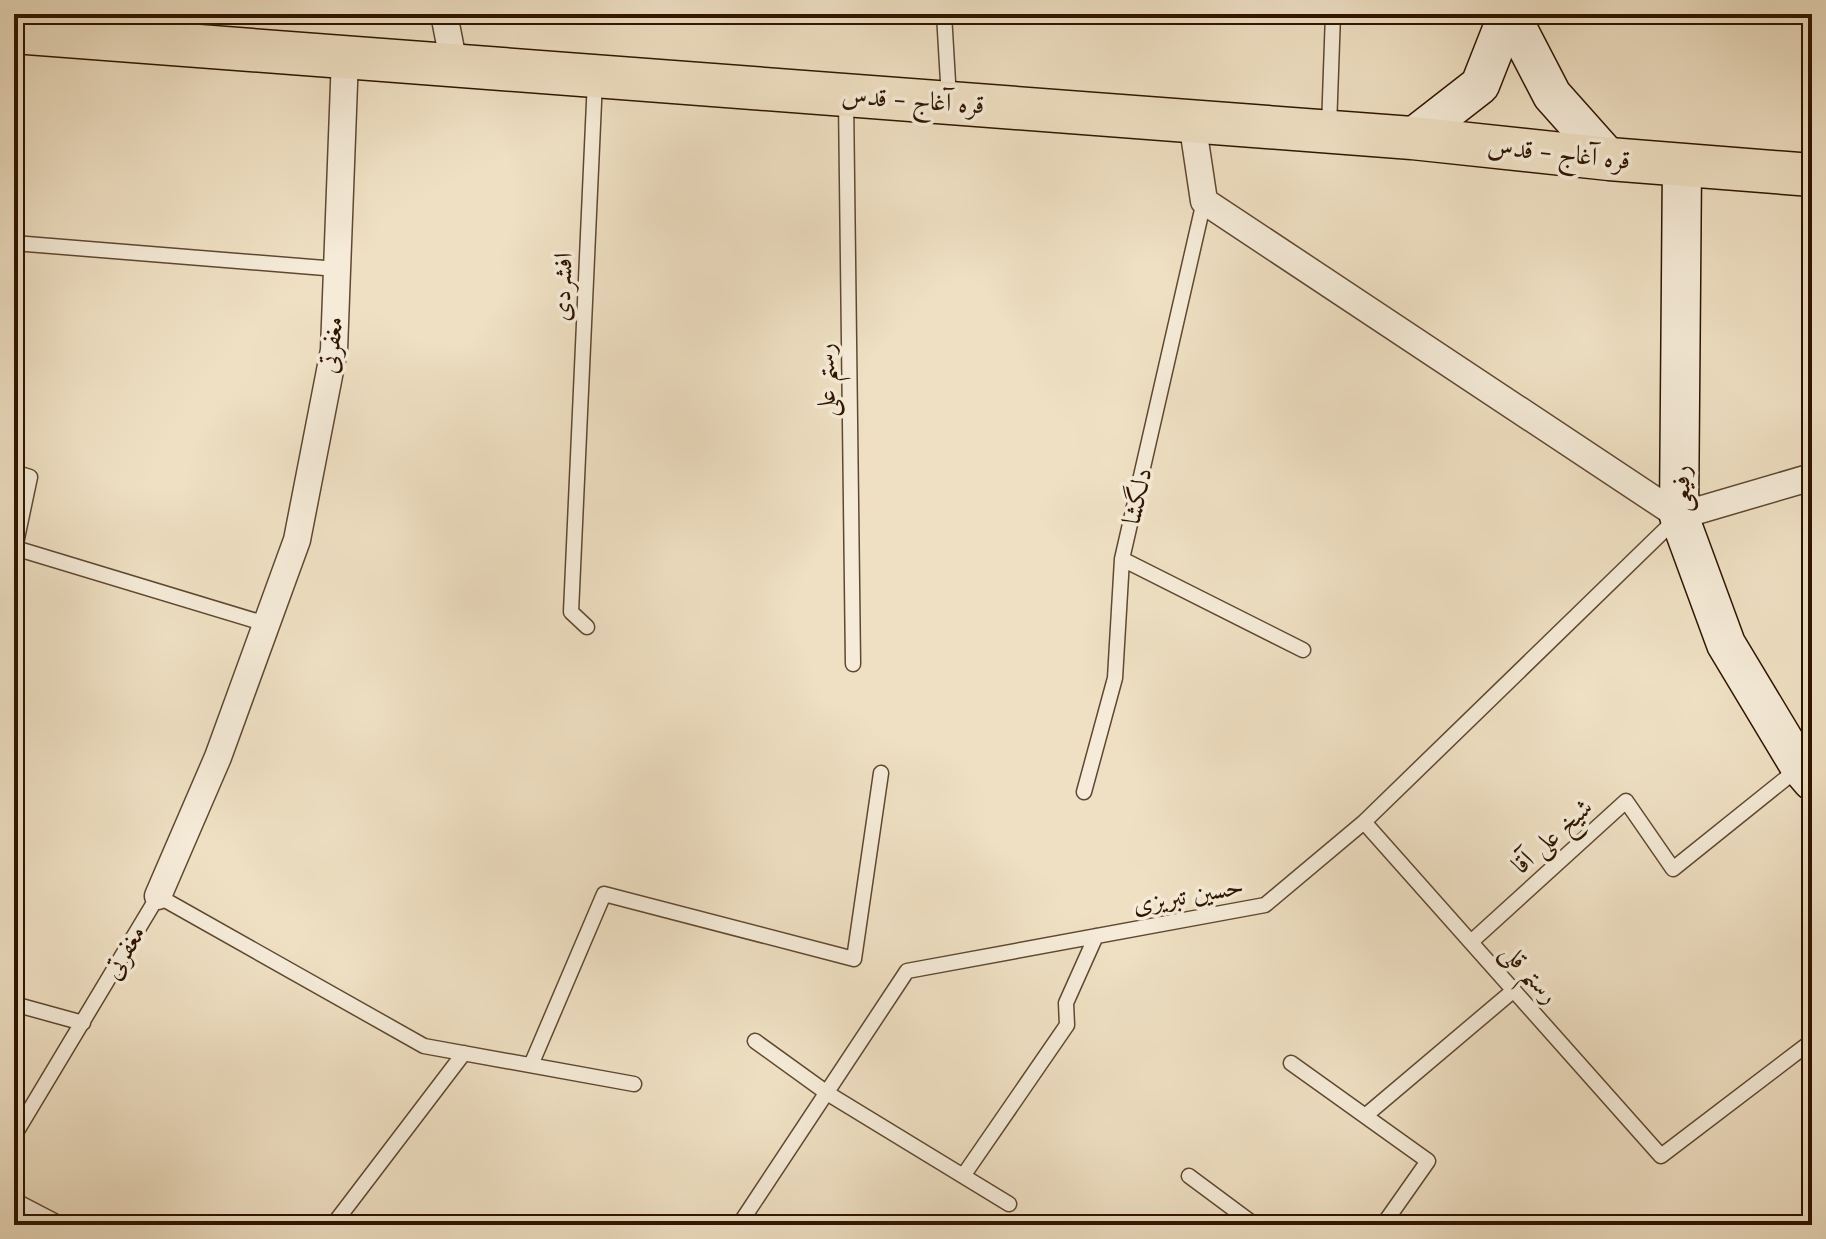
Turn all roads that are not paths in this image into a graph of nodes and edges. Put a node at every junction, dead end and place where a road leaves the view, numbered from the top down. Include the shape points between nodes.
1 (444, 14) edge
2 (944, 14) edge
3 (1333, 14) edge
4 (1509, 14) edge
5 (14, 32) edge
6 (345, 57) junction
7 (454, 65) junction
8 (595, 76) junction
9 (846, 95) junction
10 (950, 103) junction
11 (1192, 121) junction
12 (1329, 132) junction
13 (1412, 138) junction
14 (1609, 159) junction
15 (1682, 164) junction
16 (1812, 175) edge
17 (1204, 201) junction
18 (14, 243) edge
19 (337, 269) junction
20 (14, 472) edge
21 (1812, 477) edge
22 (1679, 516) junction
23 (15, 548) edge
24 (1122, 559) junction
25 (266, 624) junction
26 (587, 627) dead end
27 (1303, 650) dead end
28 (853, 664) dead end
29 (881, 773) dead end
30 (1806, 774) edge
31 (1084, 792) dead end
32 (1364, 822) junction
33 (158, 896) junction
34 (1096, 936) junction
35 (1471, 942) junction
36 (1514, 990) junction
37 (14, 1004) edge
38 (83, 1023) junction
39 (755, 1041) dead end
40 (1812, 1041) edge
41 (464, 1053) junction
42 (1291, 1063) dead end
43 (531, 1065) junction
44 (634, 1084) dead end
45 (827, 1093) junction
46 (1365, 1116) junction
47 (14, 1136) edge
48 (963, 1176) junction
49 (1189, 1176) dead end
50 (14, 1200) edge
51 (1009, 1204) dead end
52 (62, 1225) edge
53 (333, 1225) edge
54 (739, 1225) edge
55 (1255, 1225) edge
56 (1383, 1225) edge

1 - 7 street
2 - 10 lane
3 - 12 lane
4 - 13 main road via 1480,85
4 - 14 main road via 1552,95
5 - 6 main road, قره آغاج - قدس
6 - 7 main road, قره آغاج - قدس
6 - 19 street, مغفرتی
7 - 8 main road, قره آغاج - قدس
8 - 9 main road, قره آغاج - قدس
8 - 26 lane, افشردی via 571,612
9 - 10 main road, قره آغاج - قدس
9 - 28 lane, رستم علی
10 - 11 main road, قره آغاج - قدس
11 - 12 main road, قره آغاج - قدس
11 - 17 street, دلگشا
12 - 13 main road, قره آغاج - قدس
13 - 14 main road, قره آغاج - قدس
14 - 15 main road, قره آغاج - قدس
15 - 16 main road, قره آغاج - قدس
15 - 22 main road, رفیعی
17 - 22 street
17 - 24 lane, دلگشا
18 - 19 lane
19 - 25 street, مغفرتی via 334,350 297,540
20 - 23 lane via 30,477
21 - 22 street
22 - 30 main road, رفیعی via 1726,644
22 - 32 lane, حسین تبریزی
23 - 25 lane
24 - 27 lane
24 - 31 lane, دلگشا via 1115,678
25 - 33 street, مغفرتی via 218,757
29 - 43 lane via 854,959 604,894
30 - 35 lane, شیخ علی آقا via 1673,869 1626,801
32 - 34 lane, حسین تبریزی via 1265,905
32 - 35 lane, رستم قلی
33 - 38 lane, مغفرتی
33 - 41 lane via 424,1046
34 - 45 lane, حسین تبریزی via 907,971
34 - 48 lane via 1066,1003 1067,1025
35 - 36 lane, رستم قلی
36 - 40 lane, رستم قلی via 1661,1156
36 - 46 lane
37 - 38 lane
38 - 47 lane, مغفرتی
39 - 45 lane
41 - 43 lane
41 - 53 lane
42 - 46 lane
43 - 44 lane
45 - 48 lane
45 - 54 lane, حسین تبریزی
46 - 56 lane via 1428,1161
48 - 51 lane
49 - 55 lane
50 - 52 lane

